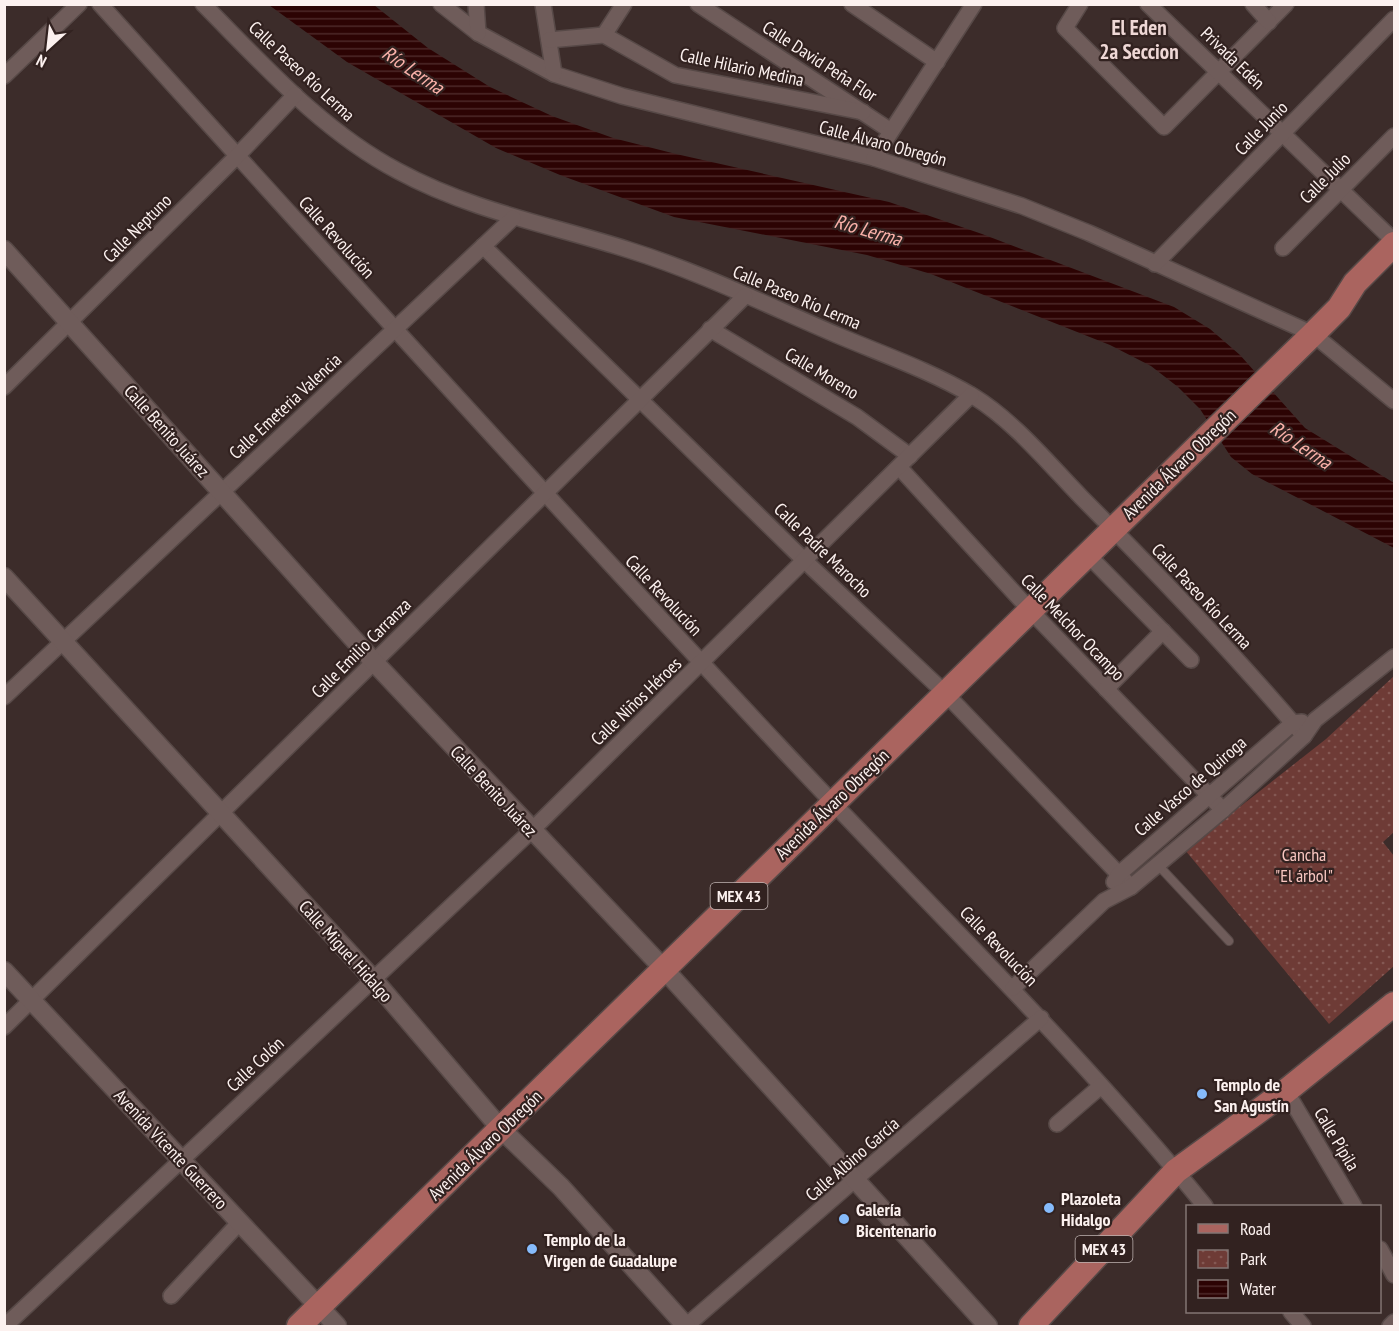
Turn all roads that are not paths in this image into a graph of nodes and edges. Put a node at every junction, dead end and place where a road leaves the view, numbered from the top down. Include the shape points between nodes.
1 (79, 4) edge
2 (100, 4) edge
3 (202, 4) edge
4 (441, 4) edge
5 (476, 4) edge
6 (543, 4) edge
7 (624, 4) edge
8 (698, 4) edge
9 (852, 4) edge
10 (974, 4) edge
11 (1080, 4) edge
12 (1148, 4) edge
13 (1253, 4) edge
14 (1286, 4) edge
15 (1395, 19) edge
16 (1269, 21) junction
17 (478, 33) junction
18 (604, 35) junction
19 (549, 40) junction
20 (937, 62) junction
21 (1219, 72) junction
22 (554, 74) junction
23 (4, 75) edge
24 (295, 95) junction
25 (863, 112) junction
26 (891, 131) junction
27 (1283, 133) junction
28 (1395, 136) edge
29 (237, 156) junction
30 (874, 158) junction
31 (1342, 189) junction
32 (513, 218) junction
33 (1395, 243) edge
34 (483, 246) junction
35 (1283, 248) dead end
36 (4, 250) edge
37 (1395, 263) edge
38 (1155, 264) junction
39 (745, 296) junction
40 (1339, 308) junction
41 (69, 322) junction
42 (710, 329) junction
43 (394, 330) junction
44 (1308, 339) junction
45 (4, 387) edge
46 (971, 395) junction
47 (639, 400) junction
48 (1395, 401) edge
49 (910, 456) junction
50 (899, 467) junction
51 (222, 492) junction
52 (543, 494) junction
53 (1113, 528) junction
54 (1087, 554) junction
55 (805, 561) junction
56 (4, 577) edge
57 (1030, 610) junction
58 (1163, 632) junction
59 (64, 641) junction
60 (1395, 657) edge
61 (1191, 660) dead end
62 (374, 662) junction
63 (702, 663) junction
64 (1106, 689) junction
65 (945, 693) junction
66 (4, 697) edge
67 (1316, 720) junction
68 (1293, 723) junction
69 (1304, 736) junction
70 (1209, 796) junction
71 (833, 803) junction
72 (1223, 810) junction
73 (221, 813) junction
74 (531, 831) junction
75 (1158, 865) junction
76 (1119, 874) junction
77 (1131, 887) junction
78 (1104, 901) junction
79 (1229, 941) dead end
80 (664, 969) junction
81 (4, 971) edge
82 (374, 979) junction
83 (1013, 988) junction
84 (32, 1000) junction
85 (1395, 1004) edge
86 (1041, 1018) junction
87 (4, 1027) edge
88 (1101, 1086) junction
89 (1286, 1091) junction
90 (1057, 1124) dead end
91 (501, 1129) junction
92 (182, 1160) junction
93 (1176, 1171) junction
94 (857, 1180) junction
95 (1204, 1205) edge
96 (1353, 1205) edge
97 (239, 1223) junction
98 (1381, 1251) edge
99 (1395, 1275) edge
100 (171, 1296) dead end
101 (320, 1307) junction
102 (1293, 1313) edge
103 (1395, 1322) edge
104 (5, 1326) edge
105 (299, 1326) edge
106 (337, 1326) edge
107 (686, 1326) edge
108 (988, 1326) edge
109 (1031, 1326) edge
110 (1303, 1326) edge
111 (1390, 1326) edge

1 - 23 street
2 - 29 street, Calle Revolución
3 - 24 street, Calle Paseo Río Lerma
4 - 17 street, Calle Álvaro Obregón
5 - 17 street
6 - 19 street
7 - 18 street
8 - 25 street, Calle David Peña Flor
9 - 20 street
10 - 20 street
11 - 21 street via 1065,28 1164,127
12 - 21 street, Privada Edén
13 - 16 street
14 - 16 street
15 - 27 street, Calle Junio
16 - 21 street
17 - 22 street, Calle Álvaro Obregón
18 - 19 street
18 - 25 street, Calle Hilario Medina via 675,75
19 - 22 street
20 - 26 street
21 - 27 street, Privada Edén
22 - 30 street, Calle Álvaro Obregón via 621,96
24 - 29 street, Calle Neptuno
24 - 32 street, Calle Paseo Río Lerma via 343,136 396,170 453,198
25 - 26 street, Calle David Peña Flor
26 - 30 street
27 - 31 street, Privada Edén
27 - 38 street, Calle Junio
28 - 31 street, Calle Julio
29 - 41 street, Calle Neptuno
29 - 43 street, Calle Revolución
30 - 38 street, Calle Álvaro Obregón via 1022,206
31 - 33 street, Privada Edén
31 - 35 street, Calle Julio
32 - 34 street, Calle Emeteria Valencia
32 - 39 street, Calle Paseo Río Lerma via 631,250
33 - 40 main road, Avenida Álvaro Obregón / MEX 43 via 1355,283
34 - 43 street, Calle Emeteria Valencia
34 - 47 street, Calle Padre Marocho
36 - 41 street, Calle Benito Juárez
37 - 40 main road, Avenida Álvaro Obregón / MEX 43
38 - 44 street, Calle Álvaro Obregón
39 - 42 street, Calle Emilio Carranza
39 - 46 street, Calle Paseo Río Lerma
40 - 44 main road, Avenida Álvaro Obregón / MEX 43
41 - 45 street, Calle Neptuno
41 - 51 street, Calle Benito Juárez
42 - 47 street, Calle Emilio Carranza
42 - 49 street, Calle Moreno via 857,417
43 - 51 street, Calle Emeteria Valencia
43 - 52 street, Calle Revolución
44 - 48 street, Calle Álvaro Obregón
44 - 53 main road, Avenida Álvaro Obregón / MEX 43
46 - 49 street, Calle Niños Héroes
46 - 53 street, Calle Paseo Río Lerma via 1004,419
47 - 52 street, Calle Emilio Carranza
47 - 55 street, Calle Padre Marocho
49 - 50 street, Calle Niños Héroes
50 - 55 street, Calle Niños Héroes
50 - 57 street, Calle Melchor Ocampo
51 - 59 street, Calle Emeteria Valencia
51 - 62 street, Calle Benito Juárez
52 - 62 street, Calle Emilio Carranza
52 - 63 street, Calle Revolución
53 - 54 main road, Avenida Álvaro Obregón / MEX 43
53 - 68 street, Calle Paseo Río Lerma
54 - 57 main road, Avenida Álvaro Obregón / MEX 43
54 - 58 street
55 - 63 street, Calle Niños Héroes
55 - 65 street, Calle Padre Marocho
56 - 59 street, Calle Miguel Hidalgo
57 - 64 street, Calle Melchor Ocampo
57 - 65 main road, Avenida Álvaro Obregón / MEX 43
58 - 61 street
58 - 64 street
59 - 66 street, Calle Emeteria Valencia
59 - 73 street, Calle Miguel Hidalgo
60 - 67 street, Calle Vasco de Quiroga
62 - 73 street, Calle Emilio Carranza
62 - 74 street, Calle Benito Juárez
63 - 71 street, Calle Revolución
63 - 74 street, Calle Niños Héroes
64 - 70 street, Calle Melchor Ocampo
65 - 71 main road, Avenida Álvaro Obregón / MEX 43
65 - 76 street, Calle Padre Marocho
67 - 68 street
67 - 69 street, Calle Vasco de Quiroga
68 - 69 street, Calle Paseo Río Lerma
68 - 70 street, Calle Vasco de Quiroga
69 - 72 street, Calle Vasco de Quiroga
70 - 72 street, Calle Melchor Ocampo
70 - 76 street, Calle Vasco de Quiroga
71 - 80 main road, Avenida Álvaro Obregón / MEX 43
71 - 83 street, Calle Revolución
72 - 75 street, Calle Vasco de Quiroga
73 - 82 street, Calle Miguel Hidalgo
73 - 84 street, Calle Emilio Carranza
74 - 80 street, Calle Benito Juárez
74 - 82 street, Calle Colón
75 - 77 street, Calle Vasco de Quiroga
75 - 79 lane
76 - 77 street, Calle Padre Marocho
76 - 78 street, Calle Vasco de Quiroga
77 - 78 street, Calle Vasco de Quiroga
78 - 83 street, Calle Vasco de Quiroga
80 - 91 main road, Avenida Álvaro Obregón / MEX 43
80 - 94 street, Calle Benito Juárez
81 - 84 street, Avenida Vicente Guerrero
82 - 91 street, Calle Miguel Hidalgo
82 - 92 street, Calle Colón
83 - 86 street, Calle Revolución
84 - 87 street, Calle Emilio Carranza
84 - 92 street, Avenida Vicente Guerrero
85 - 89 main road, MEX 43
86 - 88 street, Calle Revolución
86 - 94 street, Calle Albino García
88 - 90 street
88 - 93 street, Calle Revolución
89 - 93 main road, MEX 43
89 - 96 street, Calle Pípila
91 - 101 main road, Avenida Álvaro Obregón / MEX 43
91 - 107 street, Calle Miguel Hidalgo via 561,1187
92 - 97 street, Avenida Vicente Guerrero
92 - 104 street, Calle Colón
93 - 95 street, Calle Revolución
93 - 109 main road, MEX 43
94 - 107 street, Calle Albino García
94 - 108 street, Calle Benito Juárez
97 - 100 street
97 - 101 street, Avenida Vicente Guerrero
98 - 99 street
101 - 105 main road, Avenida Álvaro Obregón / MEX 43
101 - 106 street, Avenida Vicente Guerrero
102 - 110 street
103 - 111 street

